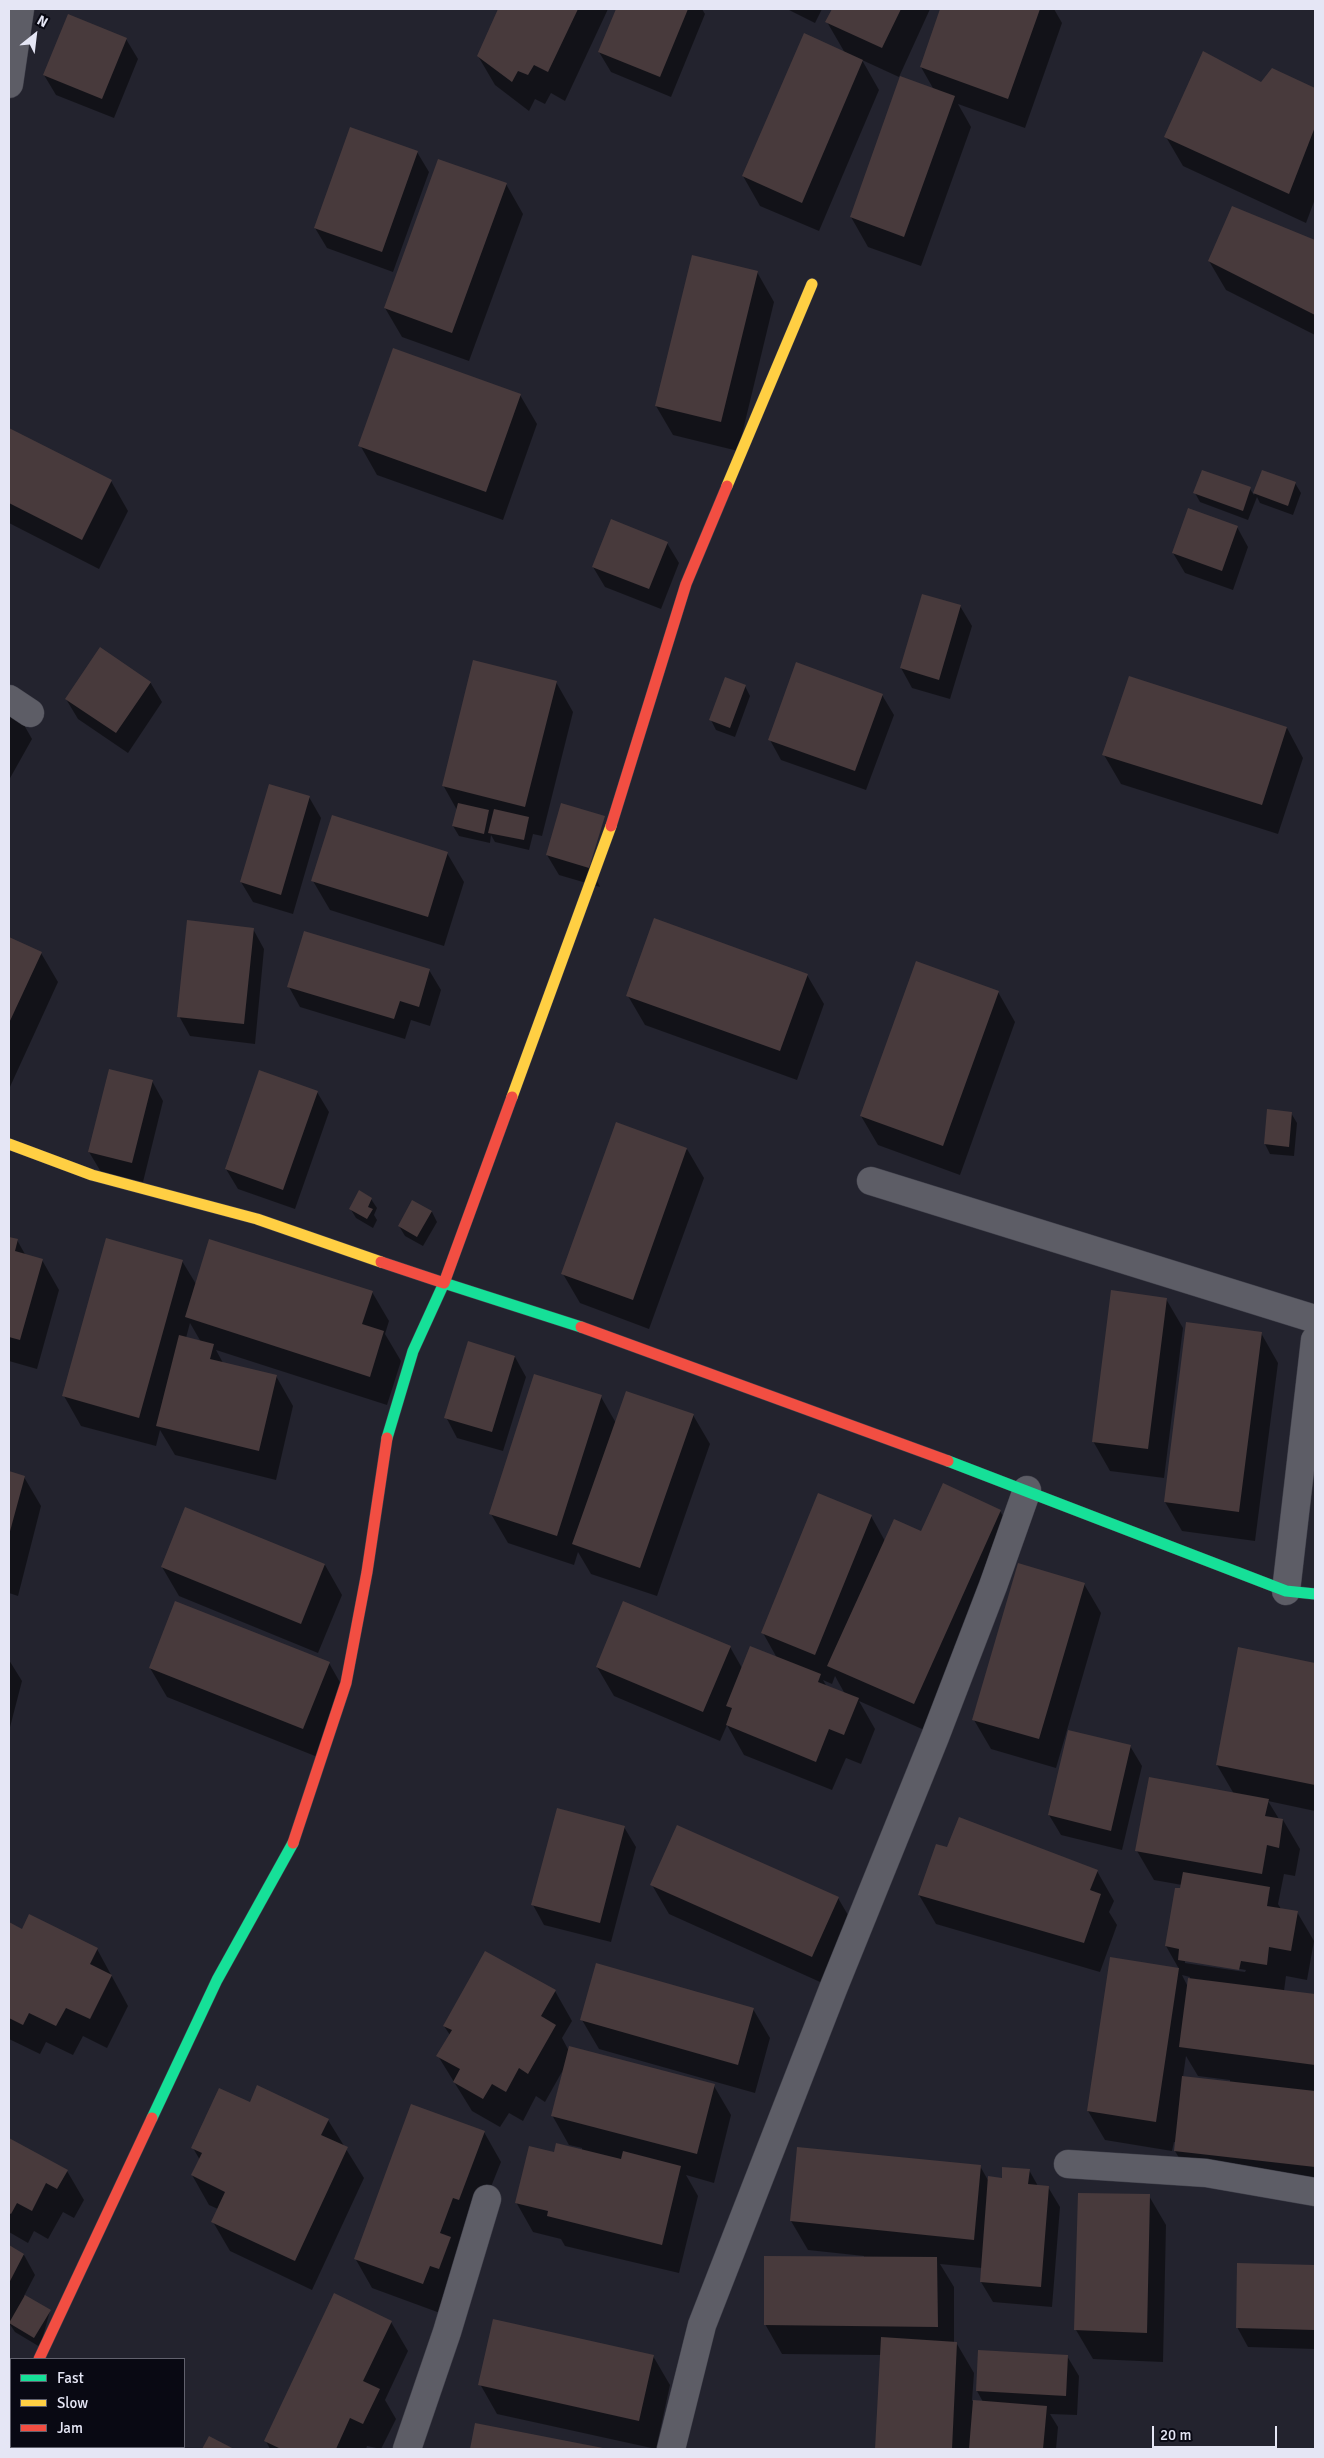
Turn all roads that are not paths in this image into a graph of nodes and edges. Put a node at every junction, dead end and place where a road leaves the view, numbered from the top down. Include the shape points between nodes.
1 (20, 9) edge
2 (9, 84) edge
3 (812, 284) dead end
4 (9, 1144) edge
5 (871, 1181) dead end
6 (444, 1283) junction
7 (1315, 1319) edge
8 (1315, 1340) edge
9 (1027, 1490) junction
10 (1286, 1591) junction
11 (1315, 1594) edge
12 (1068, 2164) dead end
13 (1315, 2192) edge
14 (487, 2199) dead end
15 (39, 2358) edge
16 (407, 2449) edge
17 (671, 2449) edge

1 - 2 street
3 - 6 street via 686,584 607,838
4 - 6 street via 92,1175 257,1220
5 - 7 street
6 - 9 street via 554,1317
6 - 15 street via 413,1351 386,1442 367,1572 346,1683 292,1847 216,1980
8 - 10 street
9 - 10 street
9 - 17 street via 942,1719 702,2325
10 - 11 street
12 - 13 street via 1206,2173
14 - 16 street

